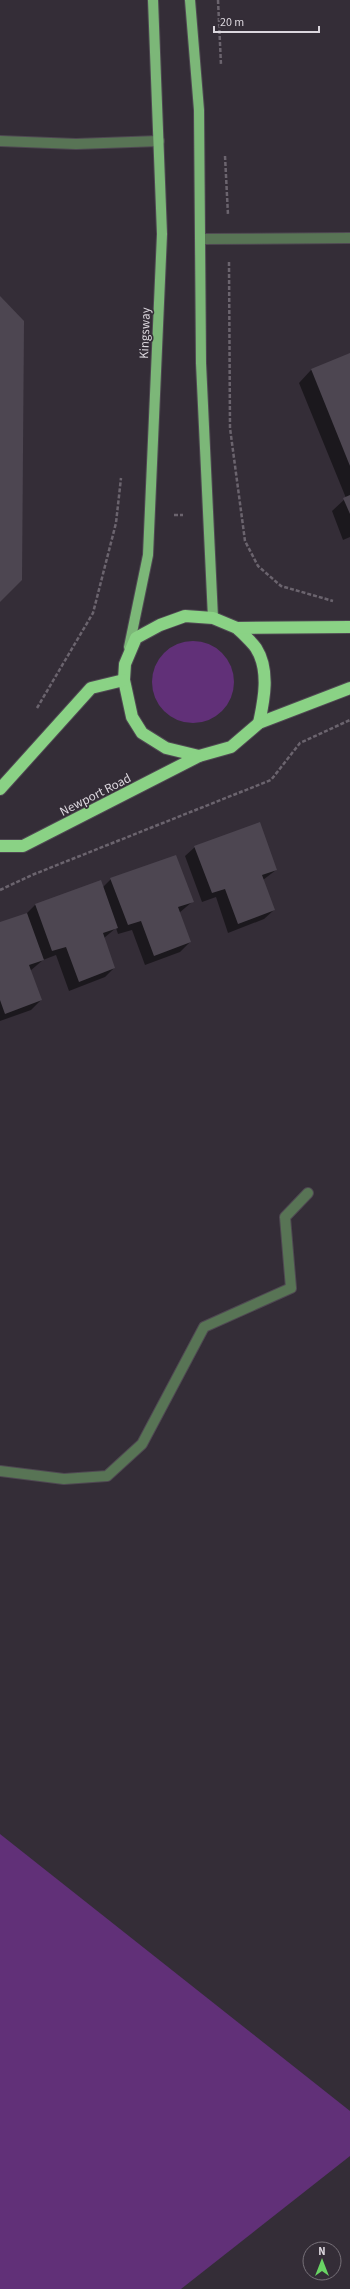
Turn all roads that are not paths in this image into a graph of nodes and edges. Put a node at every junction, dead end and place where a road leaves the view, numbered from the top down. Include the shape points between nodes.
1 (153, 0) edge
2 (190, 0) edge
3 (0, 141) edge
4 (159, 141) junction
5 (350, 238) edge
6 (201, 239) junction
7 (214, 618) junction
8 (350, 627) edge
9 (237, 628) junction
10 (125, 664) junction
11 (124, 680) junction
12 (350, 688) edge
13 (259, 723) junction
14 (199, 756) junction
15 (0, 788) edge
16 (0, 846) edge
17 (308, 1193) dead end
18 (0, 1471) edge

1 - 4 main road, Kingsway
2 - 6 main road via 199,110
3 - 4 street via 76,144
4 - 10 main road, Kingsway via 162,234 148,554
5 - 6 street
6 - 7 main road via 201,363
7 - 9 highway, Newport Road
7 - 10 highway, Newport Road via 185,616 160,625 136,638
8 - 9 highway, Newport Road
9 - 13 highway, Newport Road via 256,648 265,672 264,701
10 - 11 highway, Newport Road
11 - 14 highway, Newport Road via 132,717 142,733 166,748
11 - 15 highway via 91,688
12 - 13 highway, Newport Road
13 - 14 highway, Newport Road via 230,747
14 - 16 highway, Newport Road via 23,846
17 - 18 street via 285,1217 291,1288 204,1327 142,1444 113,1471 107,1476 64,1479

